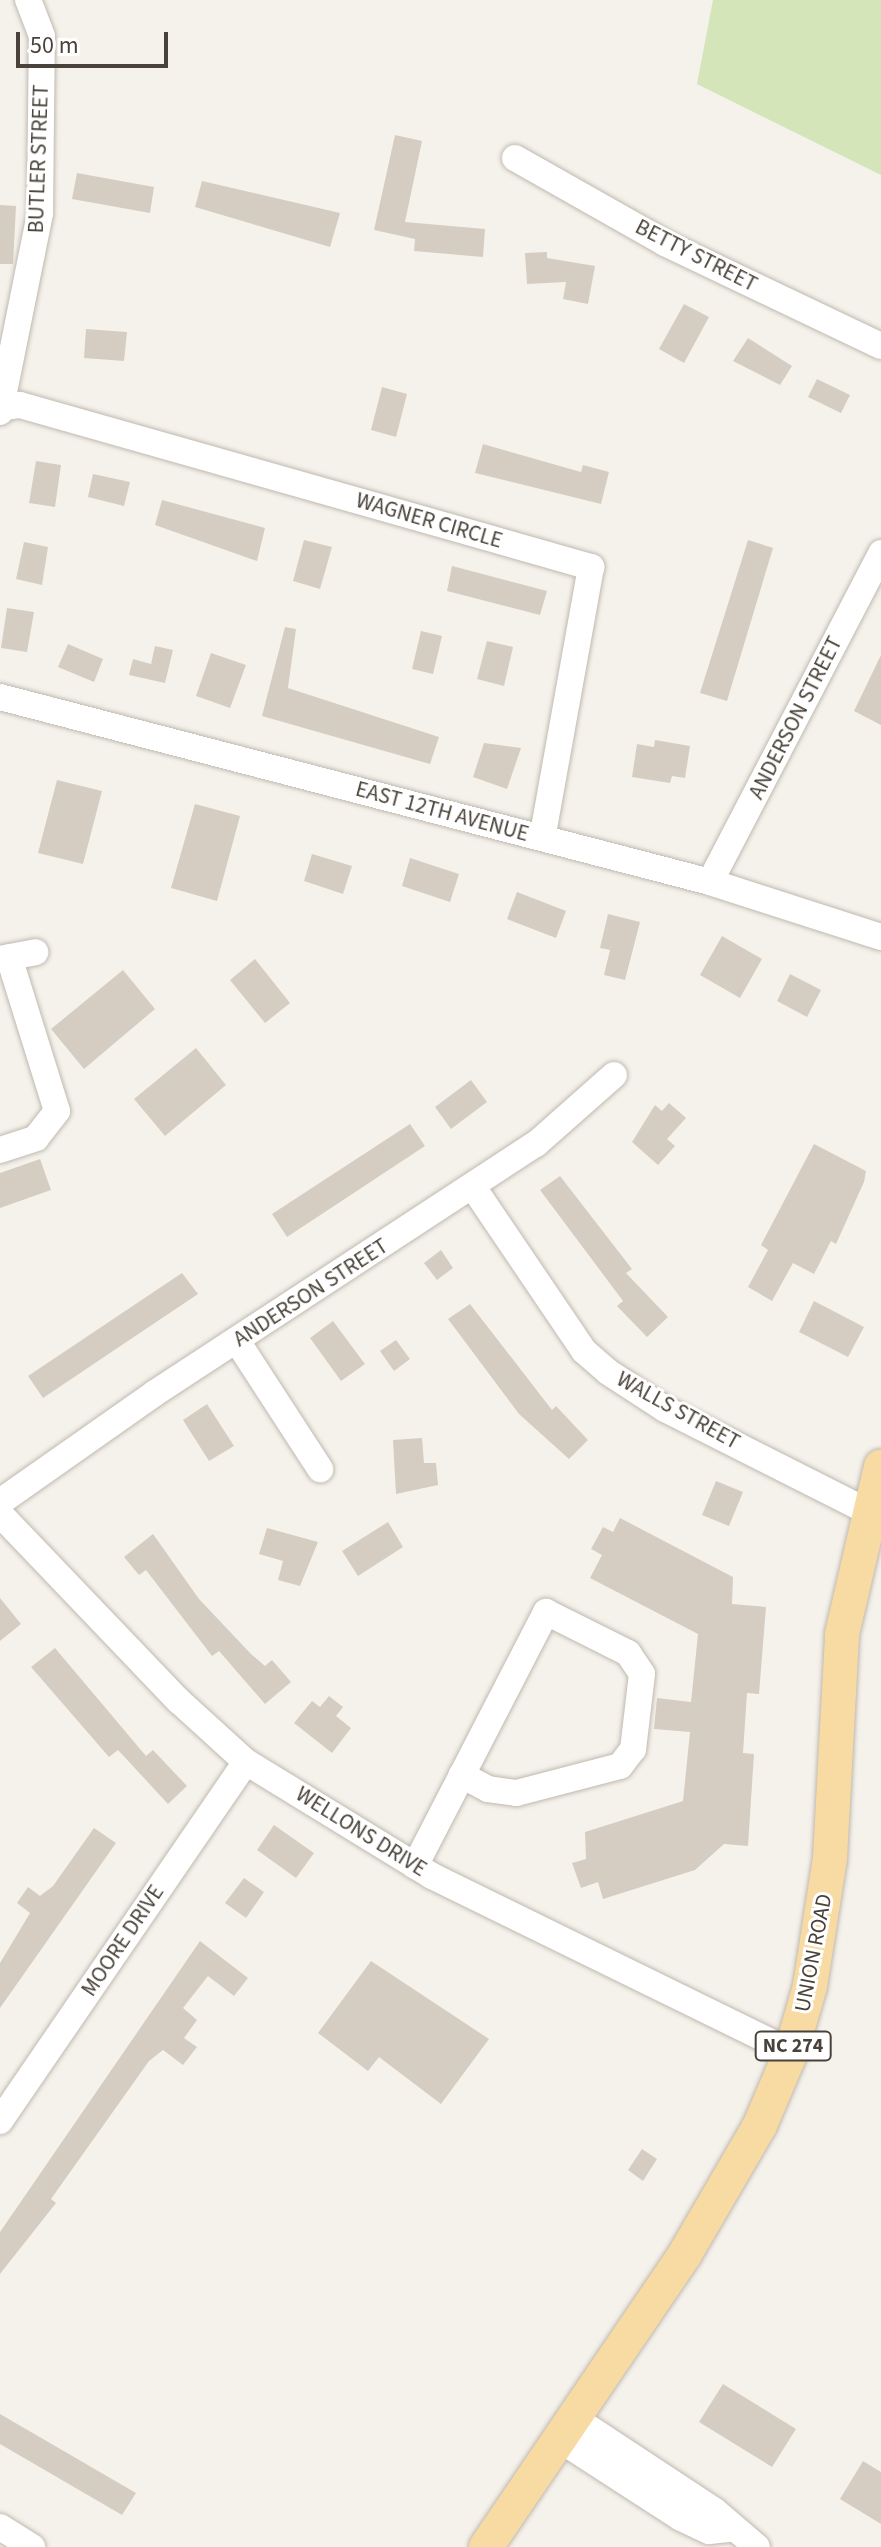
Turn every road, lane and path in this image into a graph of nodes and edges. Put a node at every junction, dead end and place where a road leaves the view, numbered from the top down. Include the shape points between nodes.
1 (28, 0) edge
2 (515, 158) dead end
3 (881, 346) edge
4 (0, 409) edge
5 (881, 553) edge
6 (0, 697) edge
7 (542, 838) junction
8 (710, 882) junction
9 (881, 937) edge
10 (15, 956) edge
11 (614, 1075) dead end
12 (0, 1150) edge
13 (473, 1187) junction
14 (237, 1341) junction
15 (881, 1466) edge
16 (320, 1469) dead end
17 (0, 1502) edge
18 (867, 1511) junction
19 (0, 1514) edge
20 (246, 1762) junction
21 (462, 1775) junction
22 (415, 1866) junction
23 (791, 2052) junction
24 (0, 2121) edge
25 (566, 2428) junction
26 (0, 2527) edge
27 (32, 2547) edge
28 (486, 2547) edge
29 (757, 2547) edge

1 - 4 street, BUTLER STREET via 42,36 40,213
2 - 3 street, BETTY STREET via 665,243
4 - 7 street, WAGNER CIRCLE via 20,405 591,567
5 - 8 street, ANDERSON STREET
6 - 7 street, EAST 12TH AVENUE
7 - 8 street, EAST 12TH AVENUE
8 - 9 street, EAST 12TH AVENUE
10 - 12 street via 57,1111 36,1138
11 - 13 street, ANDERSON STREET via 569,1118
13 - 14 street, ANDERSON STREET
13 - 18 street, WALLS STREET via 584,1351 608,1372 665,1409
14 - 16 street
14 - 17 street, ANDERSON STREET
15 - 18 main road, UNION ROAD / NC 274
18 - 23 main road, UNION ROAD / NC 274 via 842,1634 819,1939
19 - 20 street, WELLONS DRIVE via 179,1701
20 - 22 street, WELLONS DRIVE
20 - 24 street, MOORE DRIVE
21 - 21 street via 546,1612 628,1653 642,1674 633,1749 620,1766 516,1793 488,1789
21 - 22 street
22 - 23 street, WELLONS DRIVE
23 - 25 main road, UNION ROAD / NC 274 via 723,2191
25 - 28 main road, UNION ROAD / NC 274
25 - 29 street via 681,2518 709,2531 728,2529
26 - 27 street

